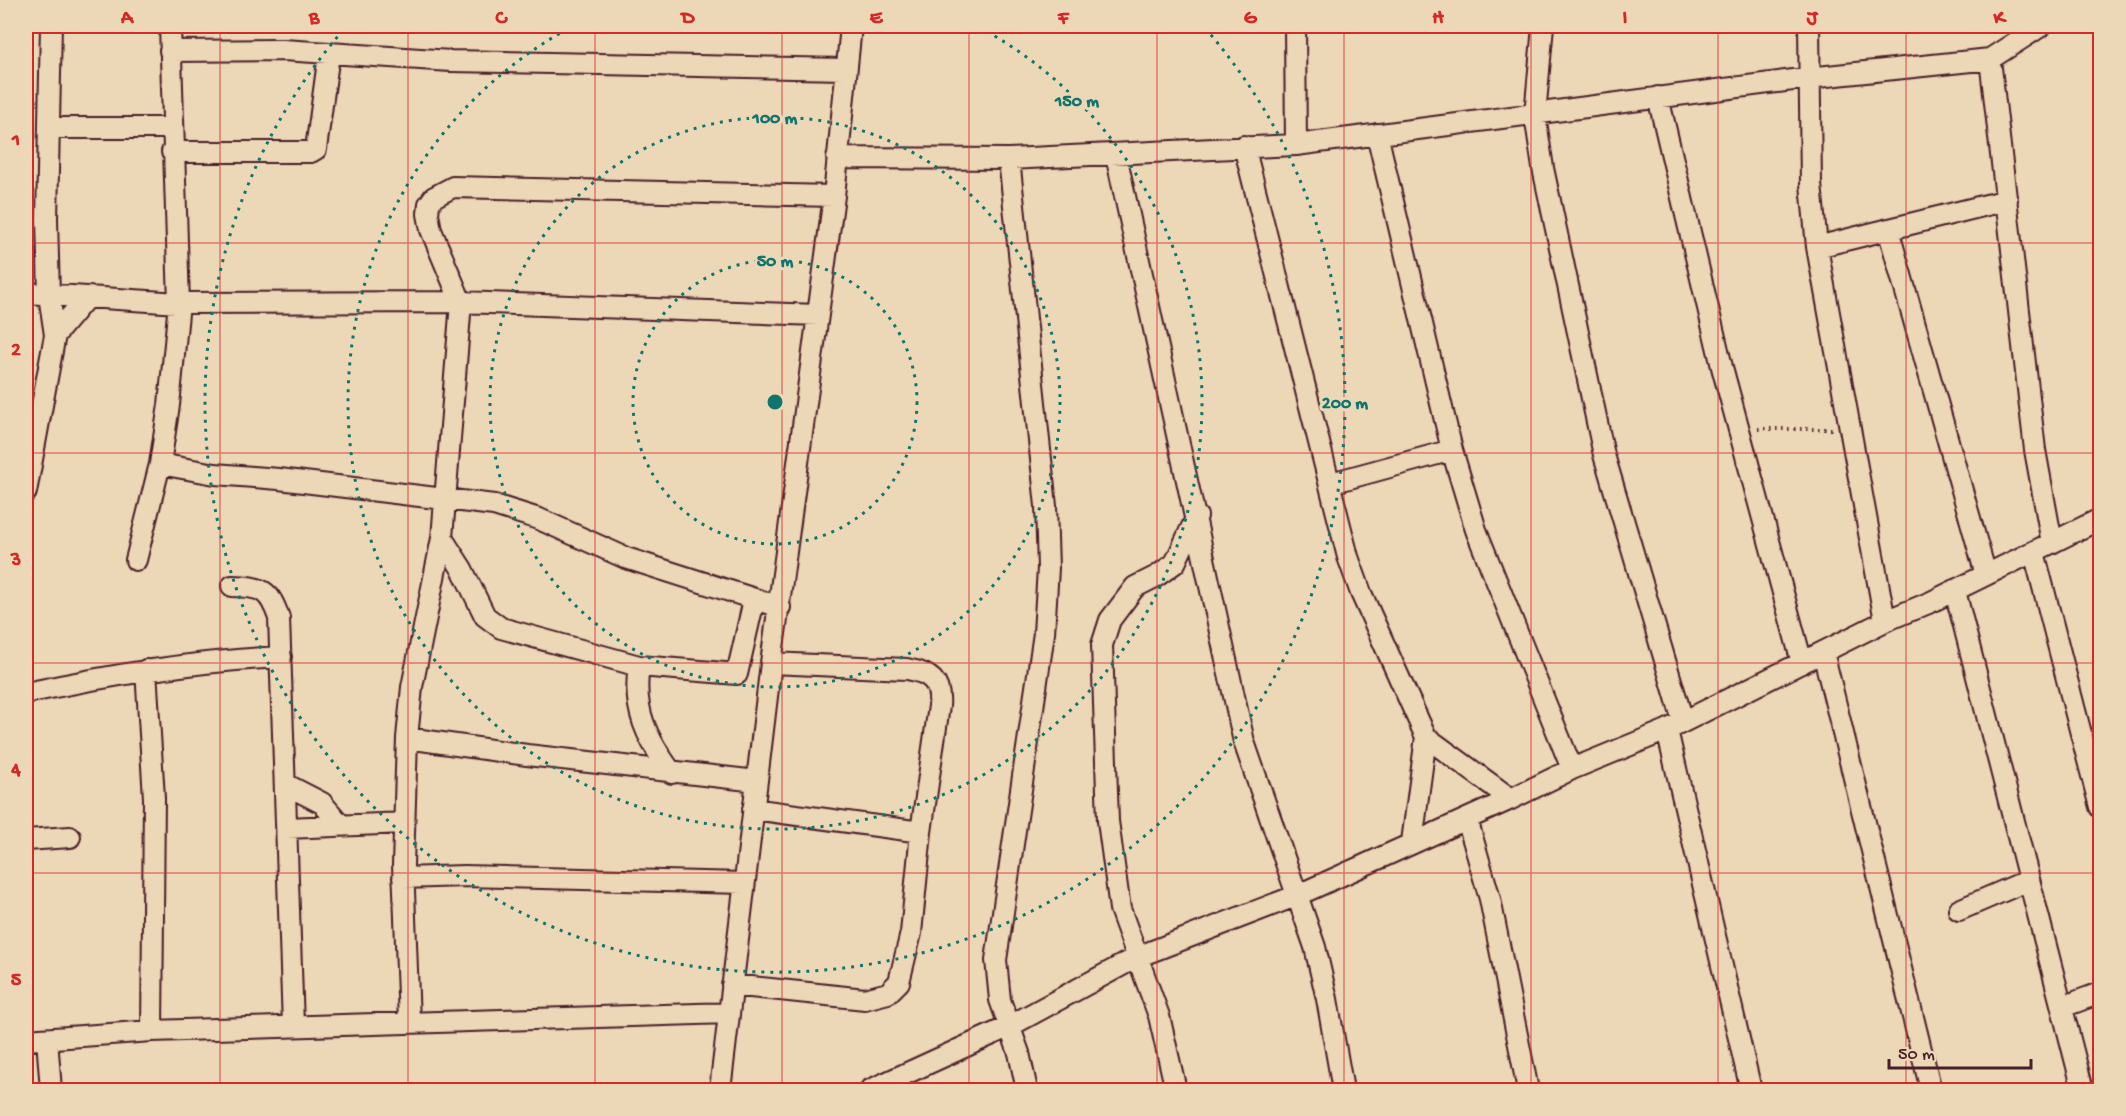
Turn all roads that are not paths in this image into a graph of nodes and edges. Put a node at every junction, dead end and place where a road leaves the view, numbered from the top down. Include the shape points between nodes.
1 (51, 26) edge
2 (170, 26) edge
3 (851, 26) edge
4 (1295, 26) edge
5 (1543, 26) edge
6 (1809, 26) edge
7 (2041, 26) edge
8 (170, 51) junction
9 (329, 54) junction
10 (1990, 59) junction
11 (845, 69) junction
12 (1808, 78) junction
13 (1658, 97) junction
14 (1535, 115) junction
15 (50, 128) junction
16 (172, 128) junction
17 (1377, 134) junction
18 (1296, 145) junction
19 (1244, 146) junction
20 (172, 152) junction
21 (1116, 154) junction
22 (837, 158) junction
23 (1009, 159) junction
24 (834, 196) junction
25 (2007, 200) junction
26 (1888, 229) junction
27 (1817, 247) junction
28 (26, 293) edge
29 (49, 295) junction
30 (87, 298) junction
31 (460, 302) junction
32 (179, 303) junction
33 (818, 315) junction
34 (55, 335) junction
35 (1452, 450) junction
36 (159, 464) junction
37 (1331, 483) junction
38 (26, 492) edge
39 (445, 499) junction
40 (1197, 516) junction
41 (2100, 519) edge
42 (442, 538) junction
43 (2052, 543) junction
44 (2034, 552) junction
45 (136, 560) dead end
46 (1986, 575) junction
47 (232, 586) dead end
48 (1955, 591) junction
49 (754, 600) junction
50 (780, 607) junction
51 (1885, 621) junction
52 (1823, 652) junction
53 (281, 657) junction
54 (771, 663) junction
55 (1802, 663) junction
56 (639, 666) junction
57 (146, 670) junction
58 (26, 693) edge
59 (1675, 725) junction
60 (1425, 737) junction
61 (407, 738) junction
62 (1572, 769) junction
63 (672, 773) junction
64 (757, 781) junction
65 (285, 784) junction
66 (1510, 799) junction
67 (2100, 807) edge
68 (753, 809) junction
69 (1467, 819) junction
70 (404, 823) junction
71 (340, 824) junction
72 (287, 828) junction
73 (921, 832) junction
74 (70, 837) dead end
75 (26, 840) edge
76 (1412, 842) junction
77 (403, 878) junction
78 (2029, 880) junction
79 (744, 883) junction
80 (1298, 895) junction
81 (1959, 910) dead end
82 (1137, 957) junction
83 (732, 985) junction
84 (2100, 993) edge
85 (2062, 1006) junction
86 (729, 1013) junction
87 (409, 1022) junction
88 (293, 1026) junction
89 (1008, 1027) junction
90 (152, 1031) junction
91 (47, 1039) junction
92 (26, 1040) edge
93 (51, 1090) edge
94 (720, 1090) edge
95 (871, 1090) edge
96 (1027, 1090) edge
97 (1176, 1090) edge
98 (1343, 1090) edge
99 (1528, 1090) edge
100 (1751, 1090) edge
101 (1931, 1090) edge
102 (2083, 1090) edge

1 - 15 street
2 - 8 street
3 - 11 street
4 - 18 street
5 - 14 street
6 - 12 street
7 - 10 street
8 - 9 street via 283,50
8 - 16 street
9 - 11 street via 451,61
9 - 20 street via 316,149 270,153
10 - 12 street
10 - 25 street
11 - 22 street
12 - 13 street
12 - 27 street
13 - 14 street
13 - 55 street via 1739,429
14 - 17 street
14 - 59 street via 1604,455
15 - 16 street
15 - 29 street
16 - 20 street
17 - 18 street
17 - 35 street
18 - 19 street
19 - 21 street
19 - 37 street
20 - 32 street
21 - 23 street
21 - 40 street
22 - 23 street
22 - 24 street
23 - 89 street via 1046,506 1048,568 1044,633 996,960 1000,1000
24 - 31 street via 453,187 434,197 428,214
24 - 33 street
25 - 26 street
25 - 43 street via 2034,441
26 - 27 street
26 - 46 street
27 - 51 street
28 - 29 street
29 - 30 street
29 - 34 street
30 - 32 street
30 - 34 street
31 - 32 street
31 - 33 street
31 - 39 street
32 - 36 street
33 - 50 street
34 - 38 street
35 - 37 street
35 - 62 street via 1476,531
36 - 39 street via 215,474
36 - 45 street
37 - 60 street via 1360,593
39 - 42 street
39 - 49 street via 494,505 538,519 626,558
40 - 80 street via 1244,742
40 - 82 street via 1175,563 1135,587 1110,620 1102,645 1108,820 1120,909
41 - 43 street
42 - 56 street via 485,616 501,628
42 - 61 street via 412,687
43 - 44 street
44 - 46 street
44 - 67 street
46 - 48 street
47 - 53 street via 255,586 271,598 279,618
48 - 51 street
48 - 78 street
49 - 50 street
49 - 56 street via 737,674
50 - 54 street
51 - 52 street
52 - 55 street
52 - 101 street
53 - 57 street via 216,660
53 - 65 street
54 - 64 street
54 - 73 street via 907,669 924,672 935,681 940,696
55 - 59 street
56 - 63 street via 637,708 654,749
57 - 58 street
57 - 90 street via 154,798
59 - 62 street
59 - 100 street
60 - 66 street
60 - 76 street
61 - 63 street
61 - 70 street
62 - 66 street
63 - 64 street
64 - 68 street
65 - 71 street via 322,803
65 - 72 street
66 - 69 street
68 - 73 street
68 - 79 street
69 - 76 street
69 - 99 street via 1490,899
70 - 71 street
70 - 77 street
71 - 72 street
72 - 88 street
73 - 83 street via 911,933 902,975 894,989 874,998 852,999
74 - 75 street
76 - 80 street
77 - 79 street
77 - 87 street
78 - 81 street
78 - 85 street
79 - 83 street
80 - 82 street
80 - 98 street via 1328,999
82 - 89 street
82 - 97 street via 1159,1016
83 - 86 street
84 - 85 street
85 - 102 street
86 - 87 street
86 - 94 street
87 - 88 street
88 - 90 street
89 - 95 street
89 - 96 street via 1019,1053
90 - 91 street
91 - 92 street
91 - 93 street

